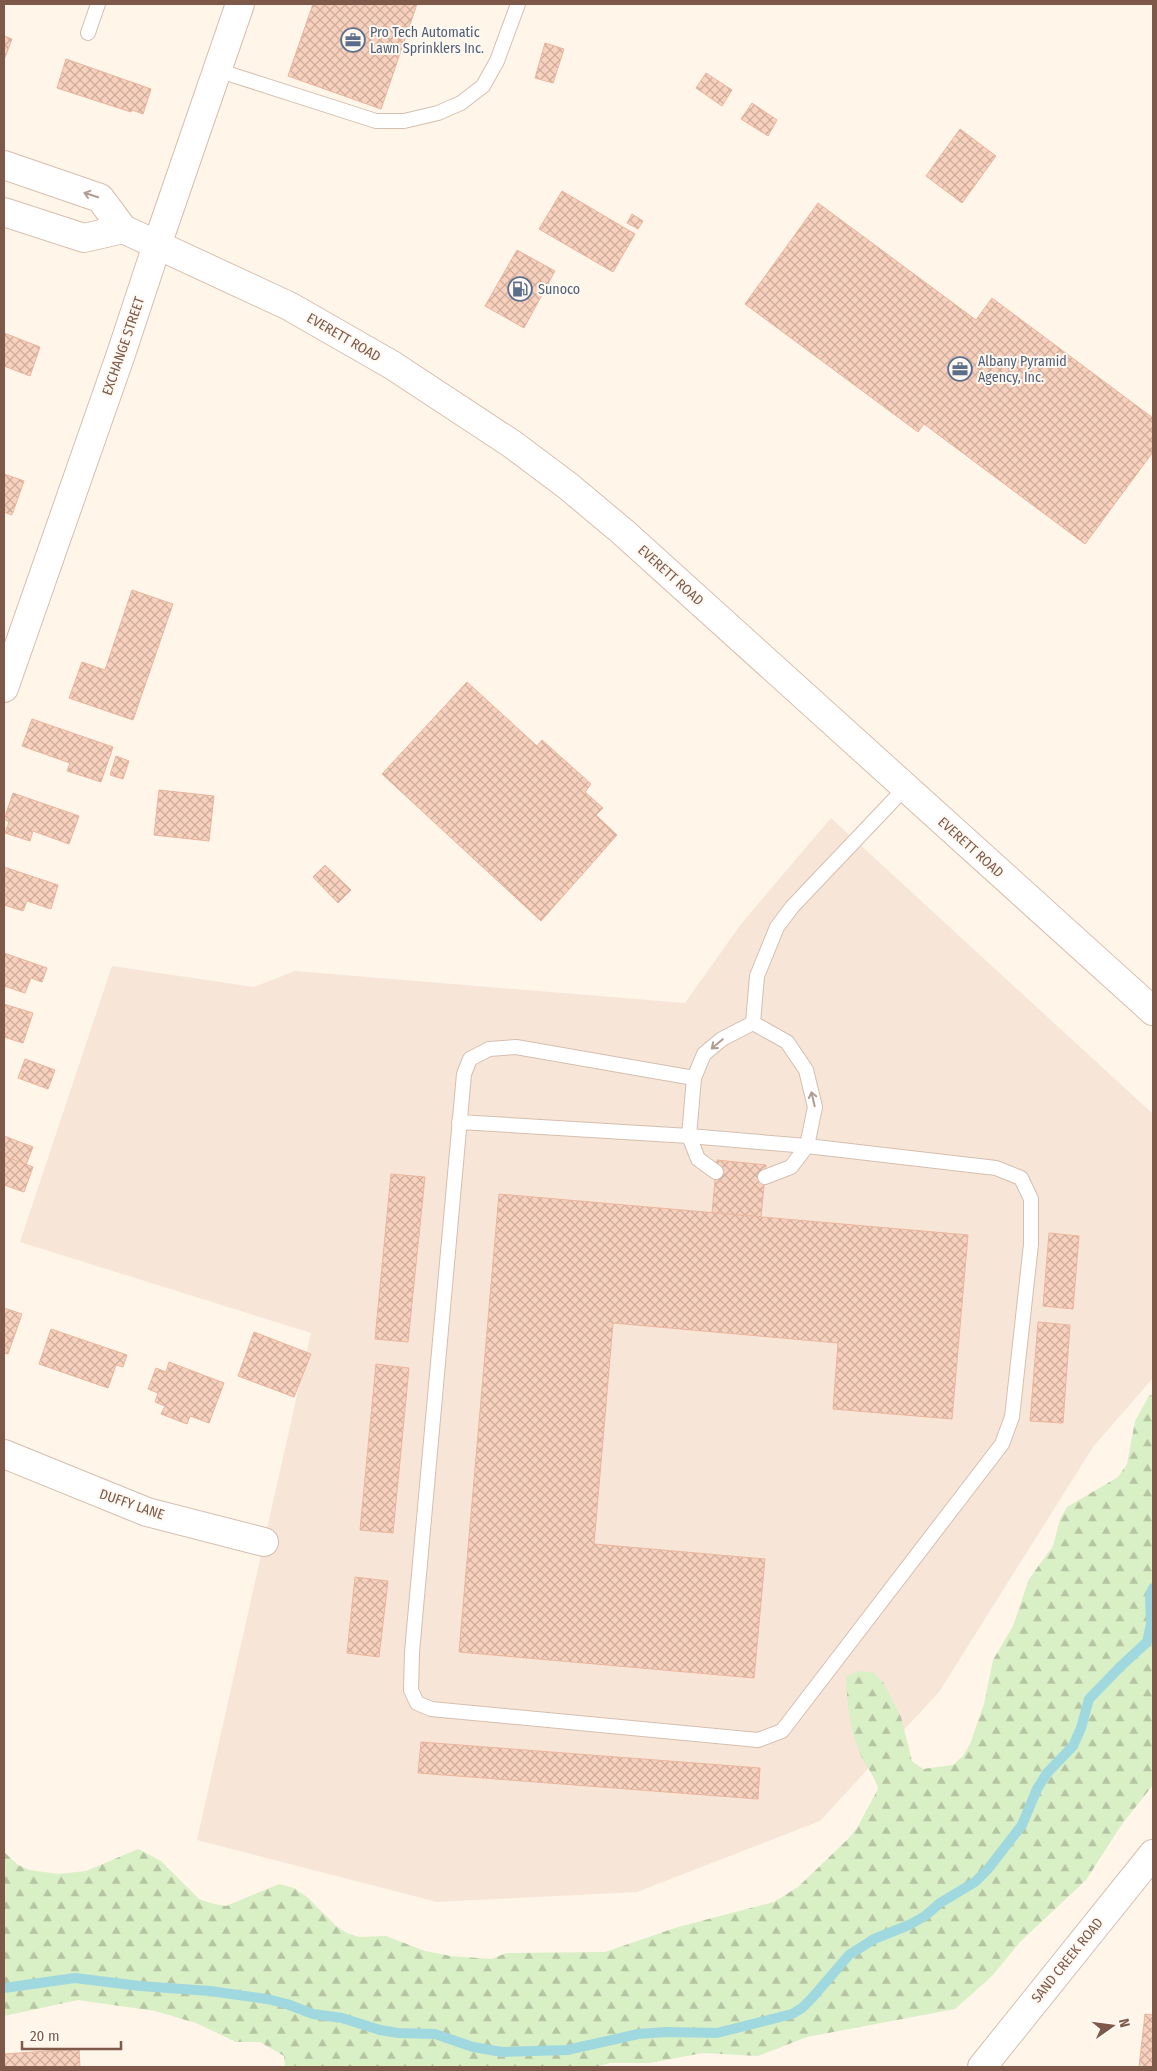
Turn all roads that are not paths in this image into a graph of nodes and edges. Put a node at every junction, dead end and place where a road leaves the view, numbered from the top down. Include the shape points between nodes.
1 (98, 4) edge
2 (240, 4) edge
3 (518, 4) edge
4 (88, 33) dead end
5 (217, 70) junction
6 (4, 165) edge
7 (4, 212) edge
8 (123, 229) junction
9 (157, 245) junction
10 (4, 688) edge
11 (905, 788) junction
12 (1153, 1011) edge
13 (753, 1023) junction
14 (694, 1078) junction
15 (460, 1122) junction
16 (689, 1136) junction
17 (807, 1146) junction
18 (716, 1172) dead end
19 (765, 1177) dead end
20 (4, 1454) edge
21 (264, 1542) dead end
22 (1153, 1854) edge
23 (982, 2067) edge

1 - 4 lane
2 - 5 street, EXCHANGE STREET
3 - 5 lane via 497,61 483,86 438,113 404,121 376,121
5 - 9 street, EXCHANGE STREET
8 -> 6 street, EVERETT ROAD via 100,198
7 - 8 street via 84,238
8 - 9 street, EVERETT ROAD
9 - 10 street, EXCHANGE STREET
9 - 11 street, EVERETT ROAD via 280,302 346,337 512,444 623,532
11 - 12 street, EVERETT ROAD
11 - 13 lane via 792,907 777,927 757,976
13 -> 14 lane via 722,1039 704,1054
17 -> 13 lane via 814,1107 806,1070 786,1042
14 - 15 lane via 516,1048 488,1049 470,1059 464,1074
14 - 16 lane
15 - 16 lane
15 - 17 lane via 412,1652 411,1690 417,1703 431,1709 758,1740 782,1731 1002,1444 1012,1417 1031,1244 1031,1199 1021,1178 996,1168
16 - 17 lane
16 - 18 lane via 698,1159
17 - 19 lane via 790,1167
20 - 21 street, DUFFY LANE via 147,1512
22 - 23 street, SAND CREEK ROAD

